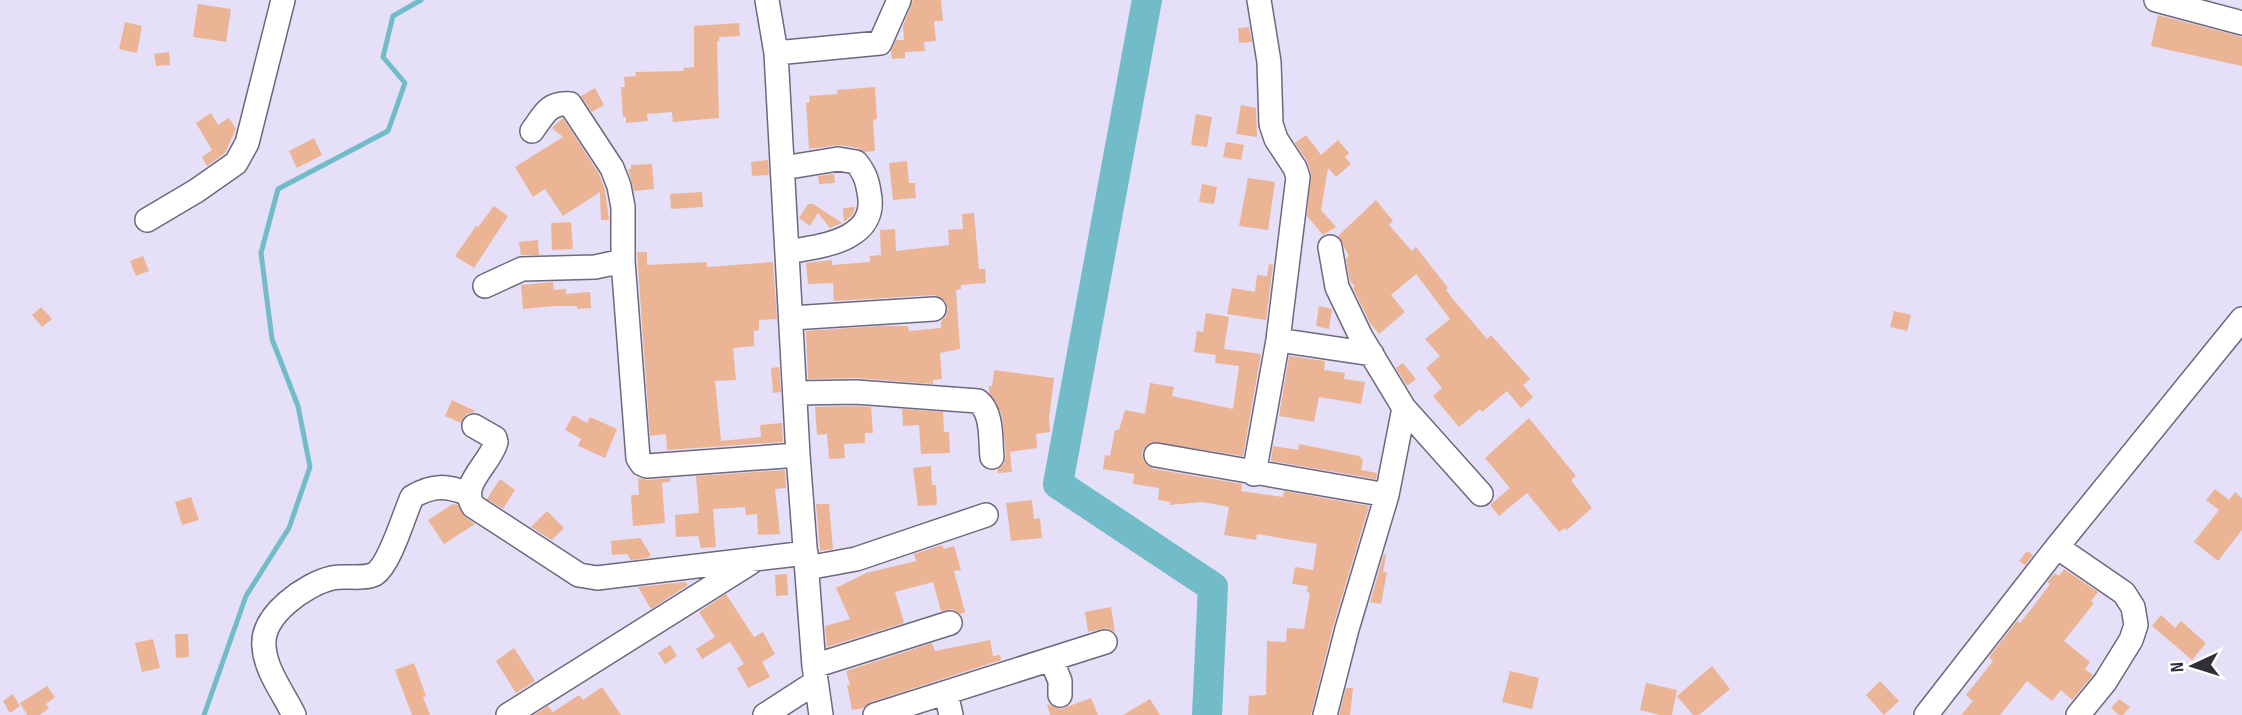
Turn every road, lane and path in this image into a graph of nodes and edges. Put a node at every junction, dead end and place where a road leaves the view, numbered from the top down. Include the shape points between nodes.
1 (283, 0) edge
2 (767, 0) edge
3 (900, 0) edge
4 (1259, 0) edge
5 (2156, 0) edge
6 (2242, 23) edge
7 (776, 53) junction
8 (531, 131) dead end
9 (783, 168) junction
10 (146, 220) dead end
11 (1329, 247) dead end
12 (787, 252) junction
13 (623, 261) junction
14 (485, 286) dead end
15 (934, 309) dead end
16 (791, 318) junction
17 (2242, 319) edge
18 (1278, 340) junction
19 (1372, 354) junction
20 (794, 393) junction
21 (1404, 408) junction
22 (474, 426) dead end
23 (798, 455) junction
24 (1156, 455) dead end
25 (992, 457) dead end
26 (1254, 474) junction
27 (468, 494) junction
28 (1481, 494) dead end
29 (1387, 495) junction
30 (986, 515) dead end
31 (2057, 547) junction
32 (756, 559) junction
33 (806, 561) junction
34 (950, 623) dead end
35 (1105, 642) dead end
36 (1051, 659) junction
37 (815, 674) junction
38 (946, 692) junction
39 (1060, 695) dead end
40 (294, 715) edge
41 (508, 715) edge
42 (765, 715) edge
43 (821, 715) edge
44 (875, 715) edge
45 (951, 715) edge
46 (1325, 715) edge
47 (1926, 715) edge
48 (2078, 715) edge

1 - 10 street via 247,143 236,163
2 - 7 street
3 - 7 street via 880,43
4 - 18 street via 1269,62 1271,124 1298,177
5 - 6 street
7 - 9 street
8 - 13 street via 558,103 570,104 577,112 620,186
9 - 12 street
9 - 12 street via 838,159 856,162 866,175 872,206 866,223 847,237
11 - 19 street via 1337,287
12 - 16 street
13 - 14 street via 595,267 522,269
13 - 23 street via 642,464
15 - 16 street
16 - 20 street
17 - 31 street
18 - 19 street
18 - 26 street
19 - 21 street
20 - 23 street
20 - 25 street via 856,392 978,401 989,423
21 - 28 street
21 - 29 street
22 - 27 street via 496,442
23 - 33 street
24 - 26 street
26 - 29 street
27 - 32 street via 473,506 586,578
27 - 40 street via 449,486 432,487 412,497 384,565 375,573 332,578 283,605 268,627 263,645
29 - 46 street
30 - 33 street via 856,558
31 - 47 street
31 - 48 street via 2124,593 2133,607 2136,625 2105,682
32 - 33 street
32 - 41 street
33 - 37 street
34 - 37 street
35 - 36 street
36 - 38 street
36 - 39 street
37 - 42 street
37 - 43 street
38 - 44 street
38 - 45 street

